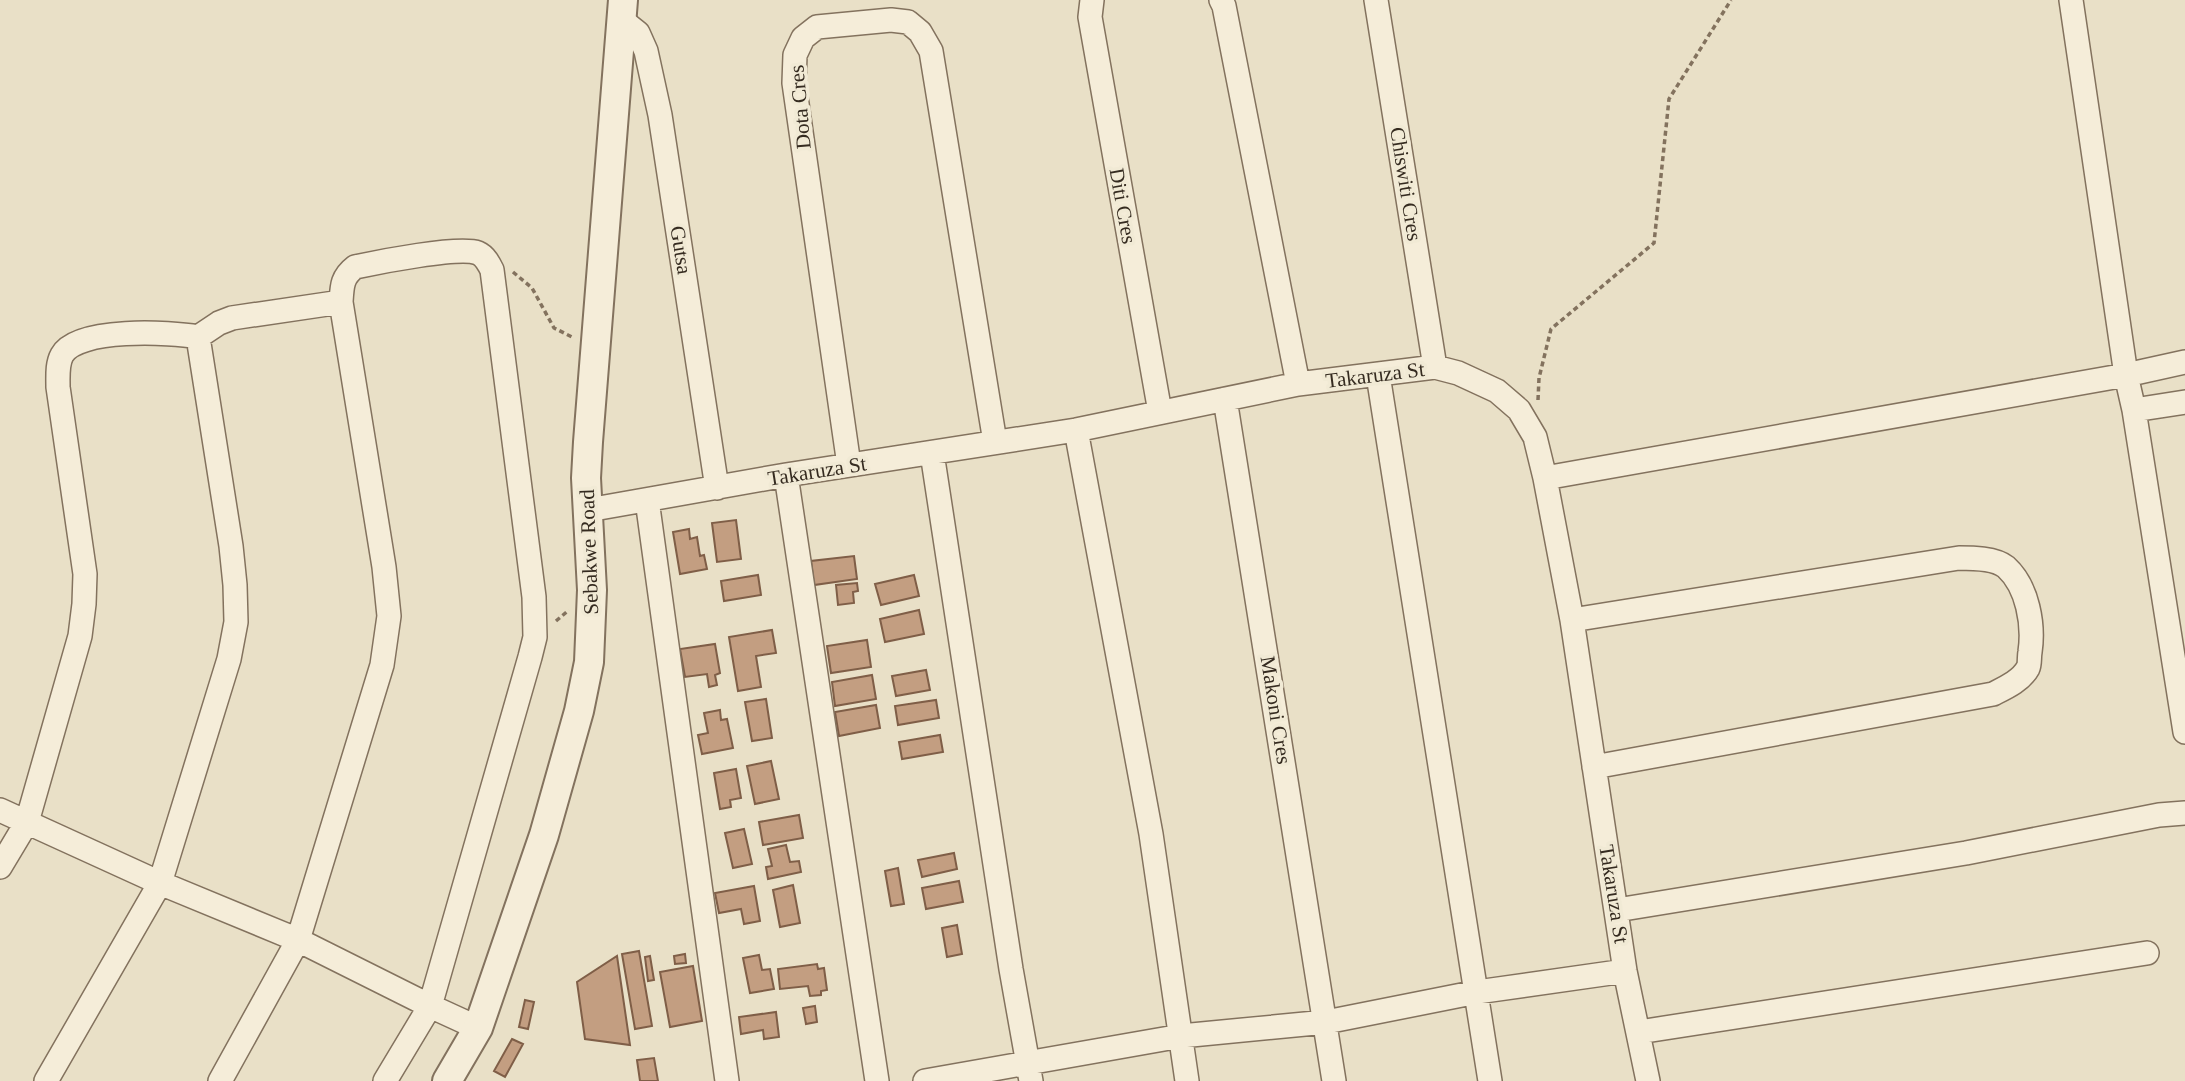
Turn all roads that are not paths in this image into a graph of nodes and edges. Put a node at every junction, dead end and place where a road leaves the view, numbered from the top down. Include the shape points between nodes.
1 (1092, 0) edge
2 (1221, 0) edge
3 (1376, 0) edge
4 (2071, 0) edge
5 (623, 11) edge
6 (341, 302) junction
7 (198, 338) junction
8 (2185, 362) edge
9 (1435, 367) junction
10 (1378, 375) junction
11 (2126, 375) junction
12 (1298, 384) junction
13 (1226, 398) junction
14 (2185, 402) edge
15 (2134, 411) junction
16 (1160, 412) junction
17 (1076, 430) junction
18 (995, 442) junction
19 (932, 453) junction
20 (849, 466) junction
21 (786, 475) junction
22 (1545, 478) junction
23 (717, 488) junction
24 (647, 500) junction
25 (588, 510) junction
26 (1572, 620) junction
27 (2185, 732) edge
28 (1594, 766) junction
29 (0, 810) edge
30 (2185, 813) edge
31 (27, 822) junction
32 (0, 867) edge
33 (160, 883) junction
34 (1617, 910) junction
35 (298, 940) junction
36 (2147, 954) dead end
37 (1625, 971) junction
38 (1477, 992) junction
39 (430, 1006) junction
40 (1326, 1022) junction
41 (478, 1028) junction
42 (1639, 1032) junction
43 (1181, 1036) junction
44 (1030, 1072) edge
45 (454, 1078) edge
46 (46, 1081) edge
47 (220, 1081) edge
48 (385, 1081) edge
49 (727, 1081) edge
50 (877, 1081) edge
51 (925, 1081) edge
52 (1187, 1081) edge
53 (1334, 1081) edge
54 (1490, 1081) edge
55 (1647, 1081) edge

1 - 16 street, Diti Cres via 1090,17
2 - 12 street
3 - 9 street, Chiswiti Cres
4 - 11 street
5 - 23 street, Gutsa via 646,51 660,115
5 - 25 street, Sebakwe Road via 594,348
6 - 7 street via 232,318
6 - 35 street via 384,567 388,634
6 - 39 street via 342,281 355,267 454,252 478,253 487,260 492,270 530,554 535,637
7 - 31 street via 159,332 93,338 63,352 58,387 85,574 84,604 80,636
7 - 33 street via 231,546 236,622 229,659
8 - 11 street
9 - 10 street, Takaruza St
9 - 22 street, Takaruza St via 1476,380 1519,410 1535,437
10 - 12 street, Takaruza St
10 - 38 street
11 - 15 street
11 - 22 street
12 - 13 street, Takaruza St
13 - 16 street, Takaruza St
13 - 40 street, Makoni Cres
14 - 15 street
15 - 27 street
16 - 17 street, Takaruza St
17 - 18 street, Takaruza St
17 - 43 street via 1151,834
18 - 19 street, Takaruza St
18 - 20 street, Dota Cres via 931,51 908,22 817,27 803,38 795,55 794,83
19 - 20 street, Takaruza St
19 - 44 street
20 - 21 street, Takaruza St
21 - 23 street, Takaruza St
21 - 50 street
22 - 26 street, Takaruza St
23 - 24 street, Takaruza St
24 - 25 street, Takaruza St
24 - 49 street
25 - 41 street, Sebakwe Road via 589,662 579,711 544,835
26 - 28 street, Takaruza St
26 - 28 street via 1959,558 2004,565 2020,586 2028,609 2032,638 2028,668 2013,684 1993,694
28 - 34 street, Takaruza St
29 - 31 street
30 - 34 street
31 - 32 street
31 - 33 street
33 - 35 street
33 - 46 street
34 - 37 street, Takaruza St
35 - 39 street
35 - 47 street
36 - 42 street
37 - 38 street
37 - 42 street, Takaruza St
38 - 40 street
38 - 54 street
39 - 41 street
39 - 48 street
40 - 43 street
40 - 53 street, Makoni Cres
41 - 45 street, Sebakwe Road
42 - 55 street, Takaruza St
43 - 44 street
43 - 52 street
44 - 51 street

